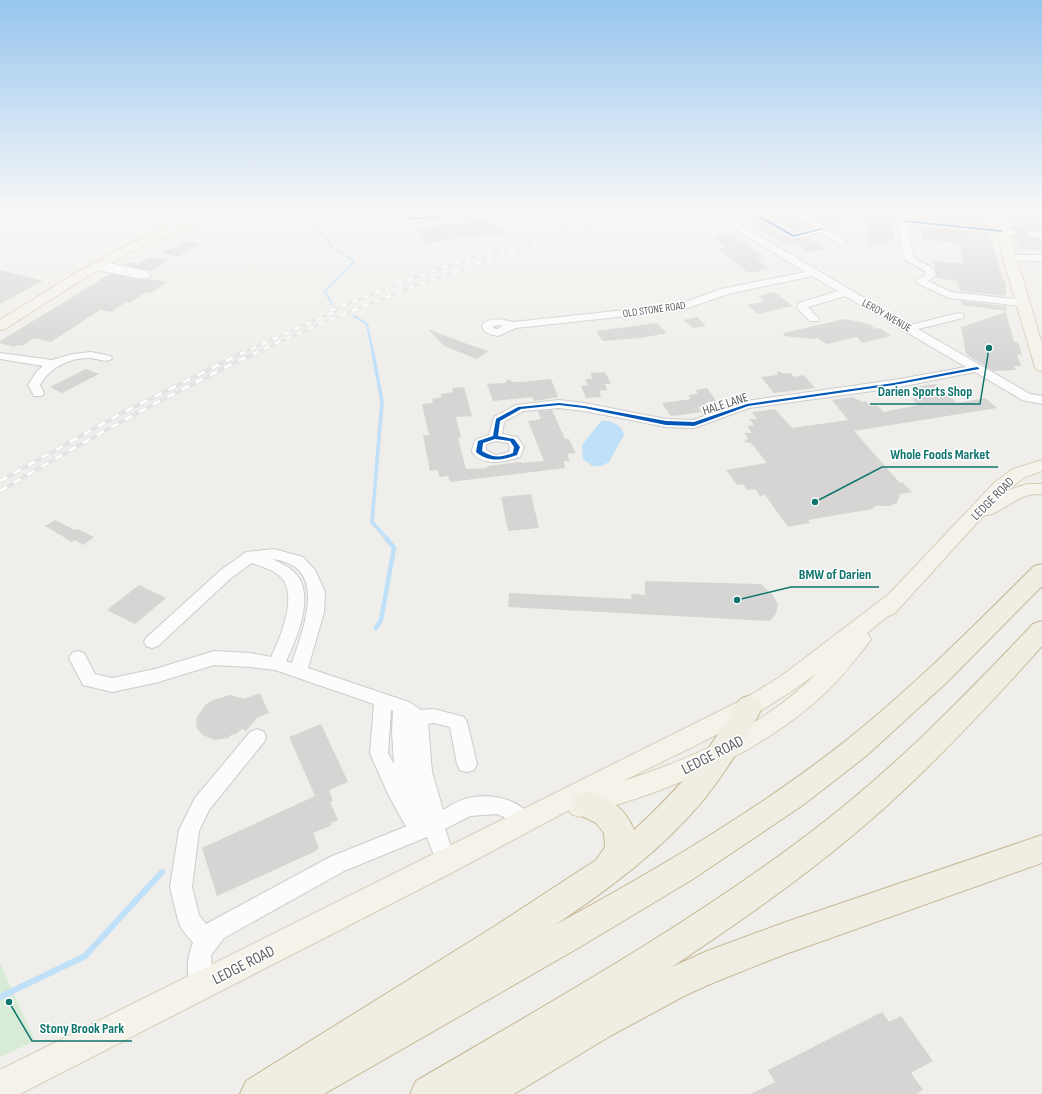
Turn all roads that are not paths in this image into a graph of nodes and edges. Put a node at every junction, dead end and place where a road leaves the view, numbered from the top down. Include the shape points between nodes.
1 (104, 263) edge
2 (797, 263) edge
3 (916, 263) edge
4 (1011, 263) edge
5 (814, 273) junction
6 (847, 292) junction
7 (1023, 303) junction
8 (959, 316) dead end
9 (814, 319) dead end
10 (514, 325) dead end
11 (0, 326) edge
12 (910, 328) junction
13 (0, 356) edge
14 (106, 358) dead end
15 (53, 364) junction
16 (1042, 367) edge
17 (977, 368) junction
18 (38, 393) dead end
19 (1042, 400) edge
20 (495, 436) dead end
21 (1042, 465) edge
22 (1042, 478) edge
23 (1042, 489) edge
24 (1005, 498) junction
25 (964, 526) junction
26 (251, 556) junction
27 (1042, 572) edge
28 (894, 600) junction
29 (1042, 630) edge
30 (152, 642) dead end
31 (78, 658) dead end
32 (276, 664) junction
33 (298, 672) junction
34 (383, 700) junction
35 (750, 706) junction
36 (411, 712) junction
37 (257, 737) dead end
38 (722, 751) junction
39 (467, 764) dead end
40 (586, 804) junction
41 (523, 821) junction
42 (433, 825) junction
43 (486, 841) junction
44 (1042, 849) edge
45 (446, 862) junction
46 (597, 877) junction
47 (205, 941) junction
48 (201, 985) junction
49 (0, 1087) edge
50 (259, 1094) edge
51 (288, 1094) edge
52 (429, 1094) edge
53 (479, 1094) edge

1 - 11 main road
2 - 5 street, LEROY AVENUE
3 - 7 street via 929,269 931,275 921,281 949,295
4 - 7 main road
5 - 6 street, LEROY AVENUE
5 - 10 street, OLD STONE ROAD via 725,290 682,307
6 - 9 street via 803,305 802,308
6 - 12 street, LEROY AVENUE
7 - 16 main road
8 - 12 street
12 - 17 street, LEROY AVENUE
13 - 15 street
14 - 15 street via 91,355 73,357
15 - 18 street via 42,373 34,385
17 - 19 street, LEROY AVENUE via 1026,397
17 - 20 street, HALE LANE via 894,384 747,405 694,424 666,423 584,407 538,405 520,408 498,420
21 - 25 main road, LEDGE ROAD via 1019,472 1007,480
22 - 24 main road, LEDGE ROAD via 1021,484
23 - 24 main road, LEDGE ROAD via 1029,489
24 - 25 main road, LEDGE ROAD
25 - 28 main road, LEDGE ROAD
26 - 30 street via 226,574
26 - 32 street via 283,570 291,580 297,596 295,616
26 - 33 street via 274,554 298,561 310,574 317,592 316,612
27 - 51 highway via 903,709 846,756 742,832 640,895
28 - 35 main road, LEDGE ROAD via 836,648 788,683
28 - 38 main road, LEDGE ROAD via 810,693 767,725
29 - 52 highway via 942,737 869,803 815,846 737,904 674,946
31 - 32 street via 89,680 112,685 155,676 214,658
32 - 33 street
33 - 34 street
34 - 36 street
34 - 42 street via 379,753 412,819
35 - 38 highway
35 - 41 main road, LEDGE ROAD
36 - 39 street via 458,722
36 - 42 street via 401,715 402,764 412,797
37 - 47 street via 202,804 189,830 182,887 189,920
38 - 40 main road, LEDGE ROAD via 646,784
38 - 46 highway via 699,784 669,818
40 - 43 main road, LEDGE ROAD
40 - 46 highway via 611,817 618,827 621,838 618,855
41 - 42 street via 498,805 486,805 467,807
41 - 43 main road, LEDGE ROAD
42 - 45 street
42 - 47 street via 337,864 235,918 216,930
43 - 45 main road, LEDGE ROAD
44 - 53 highway via 707,968 600,1023
45 - 48 main road, LEDGE ROAD
46 - 50 highway via 477,957
47 - 48 street via 198,957
48 - 49 main road, LEDGE ROAD

